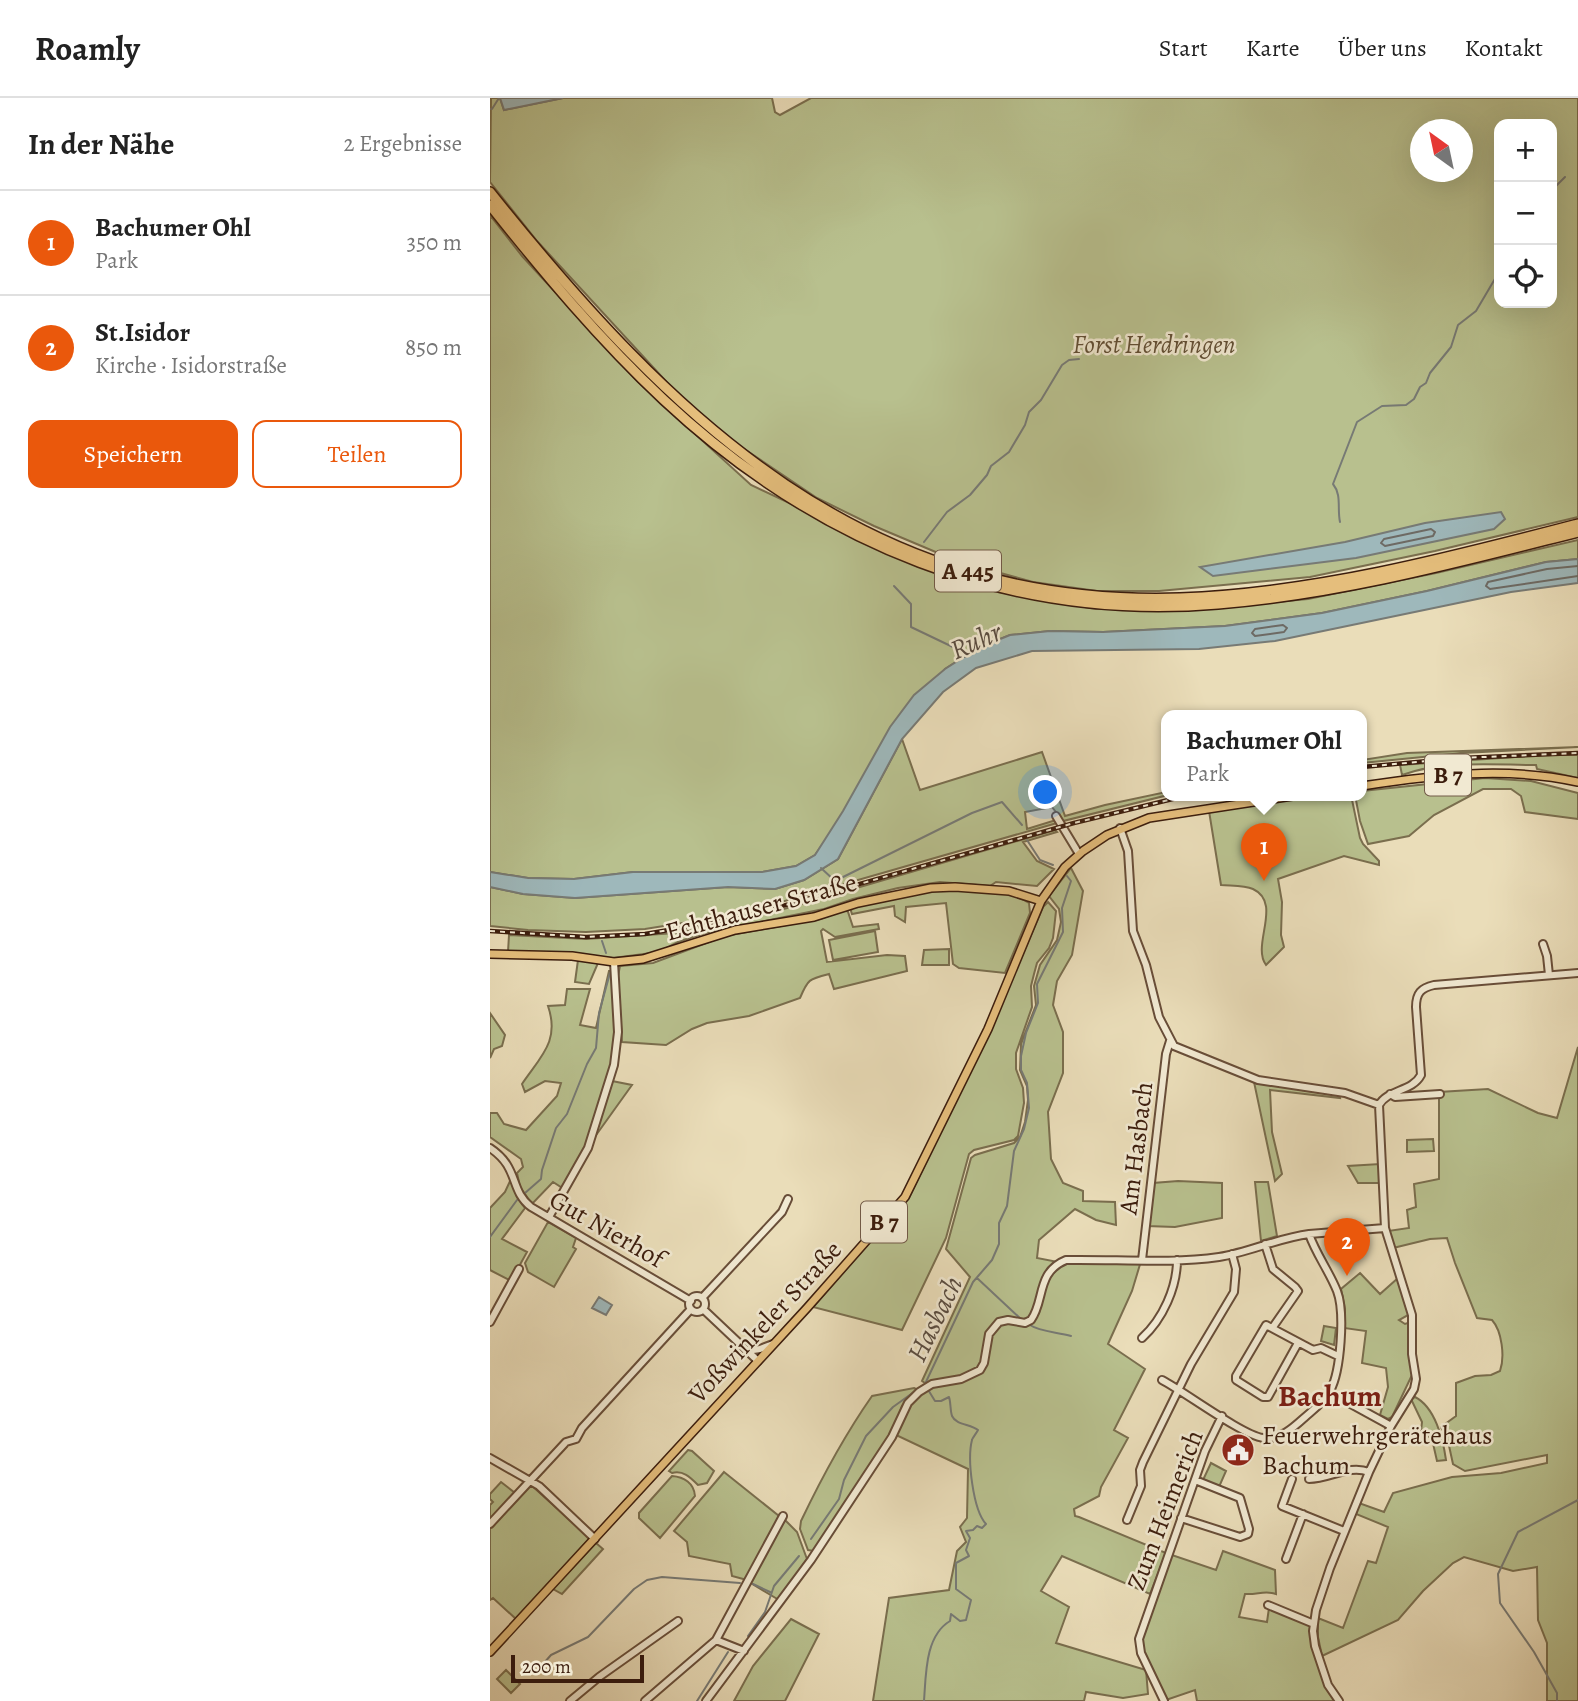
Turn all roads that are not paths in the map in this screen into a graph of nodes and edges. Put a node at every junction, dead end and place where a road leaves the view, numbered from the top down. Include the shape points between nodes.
1 (490, 192) edge
2 (490, 205) edge
3 (1578, 524) edge
4 (1578, 532) edge
5 (1578, 782) edge
6 (1367, 785) edge
7 (1258, 801) edge
8 (1056, 816) dead end
9 (1120, 828) junction
10 (1079, 854) junction
11 (1050, 885) junction
12 (1026, 895) junction
13 (1041, 901) junction
14 (1543, 944) dead end
15 (490, 954) edge
16 (614, 962) junction
17 (1578, 973) edge
18 (1549, 975) junction
19 (1170, 1041) junction
20 (1390, 1094) junction
21 (1440, 1094) dead end
22 (1378, 1105) junction
23 (490, 1148) edge
24 (788, 1199) dead end
25 (549, 1217) junction
26 (1385, 1228) junction
27 (1309, 1234) junction
28 (1265, 1244) junction
29 (1232, 1254) junction
30 (1142, 1259) junction
31 (1177, 1259) junction
32 (519, 1269) dead end
33 (702, 1298) junction
34 (691, 1301) junction
35 (691, 1309) junction
36 (703, 1309) junction
37 (490, 1322) edge
38 (1273, 1327) junction
39 (1142, 1338) dead end
40 (775, 1343) junction
41 (1298, 1343) junction
42 (746, 1351) junction
43 (1338, 1356) junction
44 (758, 1361) junction
45 (1162, 1380) dead end
46 (1180, 1389) junction
47 (1329, 1392) junction
48 (1222, 1416) junction
49 (1391, 1426) junction
50 (490, 1458) edge
51 (1369, 1472) junction
52 (1195, 1479) junction
53 (1292, 1479) dead end
54 (1310, 1479) dead end
55 (530, 1480) junction
56 (1303, 1514) junction
57 (783, 1516) dead end
58 (1181, 1518) junction
59 (1127, 1520) dead end
60 (490, 1524) edge
61 (1344, 1531) junction
62 (595, 1539) junction
63 (1286, 1559) dead end
64 (1268, 1605) dead end
65 (678, 1621) dead end
66 (1314, 1624) junction
67 (716, 1640) junction
68 (744, 1651) junction
69 (490, 1652) edge
70 (570, 1701) edge
71 (645, 1701) edge
72 (706, 1701) edge
73 (1164, 1701) edge
74 (1339, 1701) edge

1 - 3 highway, A 445 via 625,349 722,439 830,513 944,564 1079,594 1214,596 1358,576
2 - 4 highway, A 445 via 619,355 717,446 826,520 954,575 1079,602 1216,604 1360,584
5 - 6 main road, B 7 via 1475,772
7 - 9 main road, B 7 via 1163,815
8 - 10 street
9 - 10 main road, B 7
9 - 19 street via 1128,852 1133,931
10 - 11 main road, B 7
11 - 12 main road
11 - 13 main road, B 7
12 - 13 main road, Echthauser Straße
12 - 16 main road, Echthauser Straße via 962,887 920,889 820,916 713,935 650,958
13 - 40 main road, Voßwinkeler Straße / B 7 via 988,1030 905,1197
14 - 18 street
15 - 16 main road, Echthauser Straße
16 - 25 street via 618,1032 614,1065 588,1148
17 - 18 street
18 - 20 street via 1421,990 1416,1007 1421,1075 1413,1085
19 - 22 street via 1179,1049 1258,1080 1345,1093
19 - 30 street, Am Hasbach
20 - 21 street
20 - 22 street
22 - 26 street
23 - 25 street, Gut Nierhof via 512,1170 522,1198
24 - 33 street via 782,1212
25 - 34 street, Gut Nierhof
26 - 27 street
26 - 49 street via 1412,1315 1416,1379
27 - 28 street
27 - 43 street via 1337,1290
28 - 29 street
28 - 38 street via 1273,1269 1298,1291
29 - 31 street
29 - 46 street via 1234,1292
30 - 31 street
30 - 68 street via 1060,1263 1042,1286 1033,1318 1025,1324 999,1322 988,1338 983,1366 968,1377 926,1387 905,1408 892,1437
31 - 39 street via 1172,1290
32 - 37 street
33 - 34 street
33 - 36 street
34 - 35 street
35 - 36 street
35 - 55 street via 576,1439 566,1442
36 - 42 street
38 - 41 street
38 - 41 street via 1262,1327 1237,1381 1268,1397
40 - 42 street
40 - 44 main road, Voßwinkeler Straße / B 7
41 - 43 street
42 - 44 street
43 - 47 street
44 - 62 main road, Voßwinkeler Straße / B 7
45 - 46 street
46 - 48 street
46 - 59 street via 1140,1470 1141,1486
47 - 48 street, Zum Heimerich via 1296,1425 1274,1438 1254,1435
47 - 49 street
48 - 52 street, Zum Heimerich
49 - 51 street
50 - 55 street
51 - 54 street via 1352,1469
51 - 61 street
52 - 58 street, Zum Heimerich
52 - 58 street via 1240,1498 1249,1532 1240,1536
53 - 56 street via 1282,1506
55 - 60 street
55 - 62 street
56 - 61 street
56 - 63 street
57 - 67 street
58 - 73 street, Zum Heimerich via 1139,1639
61 - 66 street
62 - 69 main road, Voßwinkeler Straße / B 7
64 - 66 street
65 - 70 street
66 - 74 street via 1319,1664
67 - 68 street
67 - 71 street
68 - 72 street

